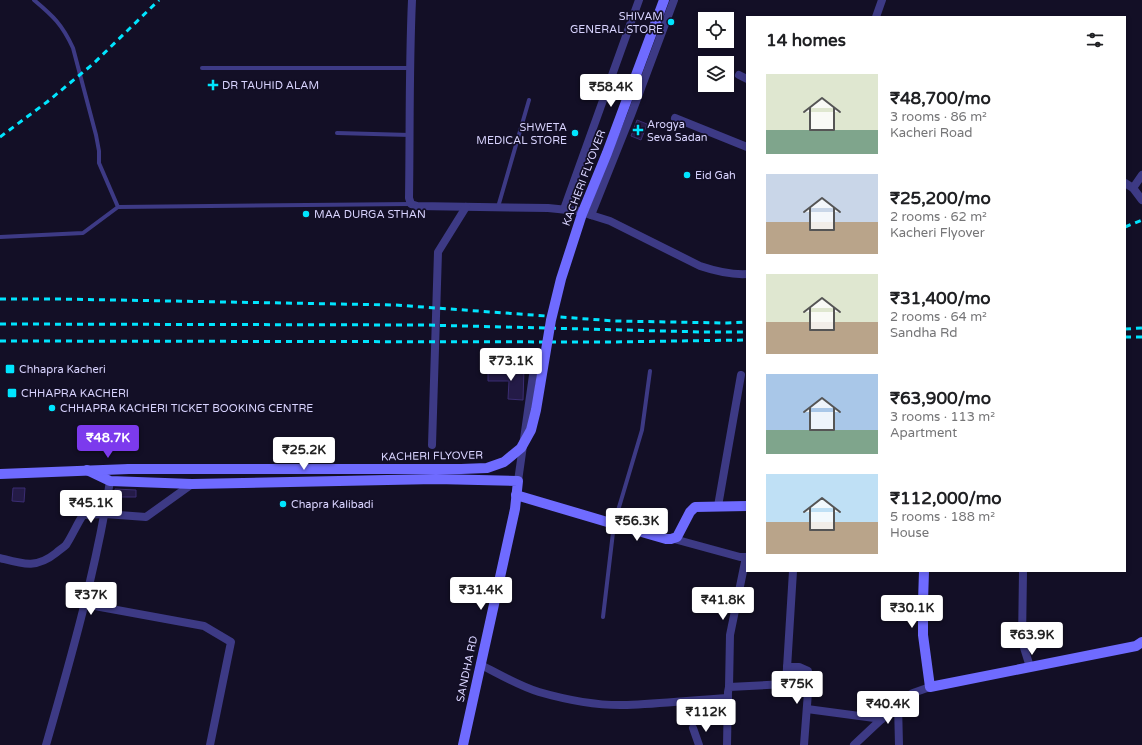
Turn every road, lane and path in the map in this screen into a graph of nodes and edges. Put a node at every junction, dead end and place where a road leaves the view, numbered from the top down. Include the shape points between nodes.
1 (34, 0) edge
2 (412, 0) edge
3 (640, 0) edge
4 (664, 0) edge
5 (674, 0) edge
6 (882, 0) edge
7 (876, 16) edge
8 (202, 68) dead end
9 (410, 68) junction
10 (739, 75) dead end
11 (746, 79) edge
12 (529, 100) dead end
13 (675, 118) dead end
14 (337, 133) dead end
15 (410, 135) junction
16 (746, 147) edge
17 (1142, 175) edge
18 (1126, 184) edge
19 (1132, 188) junction
20 (1142, 200) edge
21 (411, 204) junction
22 (118, 207) junction
23 (466, 207) junction
24 (498, 208) junction
25 (564, 209) junction
26 (591, 214) junction
27 (0, 237) edge
28 (746, 274) edge
29 (535, 361) dead end
30 (650, 371) dead end
31 (741, 375) dead end
32 (432, 445) dead end
33 (87, 470) junction
34 (0, 474) edge
35 (110, 481) junction
36 (518, 481) junction
37 (192, 484) junction
38 (516, 495) junction
39 (718, 506) junction
40 (746, 506) edge
41 (105, 514) junction
42 (614, 524) junction
43 (674, 538) junction
44 (746, 557) edge
45 (0, 558) edge
46 (793, 572) edge
47 (924, 572) edge
48 (1023, 572) edge
49 (84, 604) junction
50 (603, 617) dead end
51 (1142, 642) edge
52 (481, 665) junction
53 (787, 667) junction
54 (1030, 667) junction
55 (729, 687) junction
56 (930, 687) junction
57 (728, 698) junction
58 (898, 704) junction
59 (806, 709) junction
60 (882, 719) junction
61 (693, 728) dead end
62 (46, 745) edge
63 (210, 745) edge
64 (463, 745) edge
65 (699, 745) edge
66 (727, 745) edge
67 (804, 745) edge
68 (854, 745) edge
69 (899, 745) edge

1 - 22 lane via 61,25 73,48 96,135 99,163
2 - 9 street
3 - 25 street
4 - 33 street, KACHERI FLYOVER, bridge via 582,214 564,272 551,320 531,430 521,448 504,462 487,468 461,469
5 - 26 street
6 - 7 street
8 - 9 lane
9 - 15 street
10 - 11 street
12 - 24 lane
13 - 16 street
14 - 15 lane
15 - 21 street
17 - 19 street
18 - 19 street
19 - 20 street
21 - 22 lane
21 - 23 street
22 - 27 lane via 83,233
23 - 24 street
23 - 32 street via 438,252
24 - 25 street
25 - 26 street
26 - 28 street via 700,266 730,274
29 - 36 street
30 - 42 lane via 642,430
31 - 39 street
33 - 34 street, KACHERI FLYOVER
33 - 35 street
35 - 37 street
35 - 41 street
36 - 37 street via 436,479
36 - 38 street, SANDHA RD
37 - 41 street via 146,517
38 - 42 street
38 - 52 street, SANDHA RD
39 - 40 street
39 - 43 street via 692,508 680,533
41 - 45 street via 83,515 65,546 48,560 30,564
41 - 49 street
42 - 43 street via 666,539
42 - 50 lane
43 - 44 street
44 - 55 street via 730,635
46 - 53 street
47 - 56 street via 923,636
48 - 54 street via 1022,641
49 - 62 street
49 - 63 street via 204,626 230,642
51 - 54 street via 1136,646
52 - 57 street via 538,692 600,704 626,705
52 - 64 street, SANDHA RD
53 - 55 street via 786,684
53 - 59 street via 799,667 808,671
54 - 56 street
55 - 57 street
56 - 58 street via 913,693
57 - 66 street
58 - 60 street
58 - 69 street
59 - 60 street
59 - 67 street
60 - 68 street
61 - 65 street

